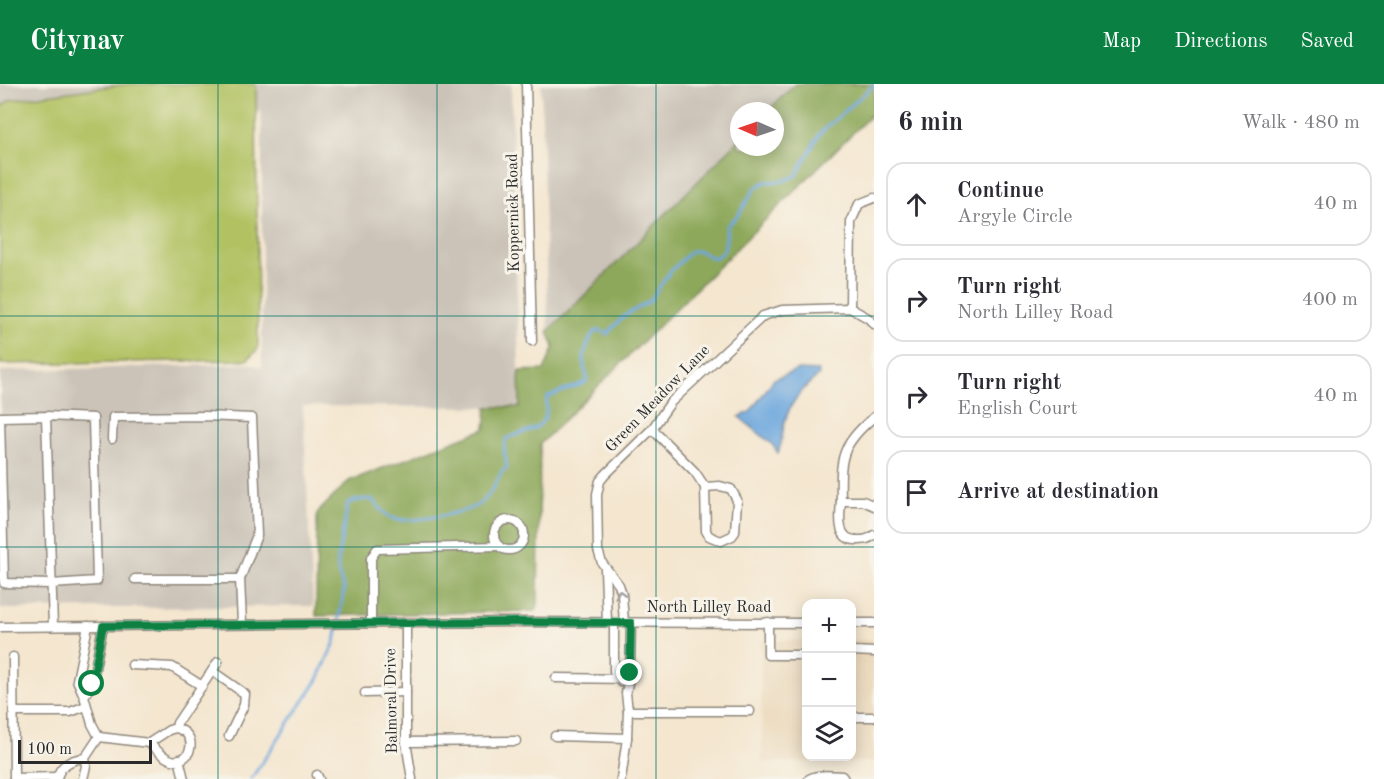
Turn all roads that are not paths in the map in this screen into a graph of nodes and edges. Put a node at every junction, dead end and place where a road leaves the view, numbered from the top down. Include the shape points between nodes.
1 (526, 84) edge
2 (874, 198) edge
3 (850, 308) junction
4 (874, 324) edge
5 (532, 341) dead end
6 (46, 416) junction
7 (874, 417) edge
8 (652, 429) junction
9 (112, 439) dead end
10 (705, 487) junction
11 (841, 501) junction
12 (874, 506) edge
13 (874, 535) edge
14 (499, 546) dead end
15 (605, 569) junction
16 (135, 579) dead end
17 (240, 579) junction
18 (51, 584) junction
19 (768, 622) junction
20 (802, 622) edge
21 (371, 623) junction
22 (406, 623) junction
23 (619, 623) junction
24 (856, 623) edge
25 (874, 623) edge
26 (242, 624) junction
27 (53, 626) junction
28 (88, 626) junction
29 (103, 626) junction
30 (0, 627) edge
31 (856, 651) edge
32 (874, 652) edge
33 (802, 655) edge
34 (13, 657) dead end
35 (218, 662) dead end
36 (132, 665) dead end
37 (212, 670) junction
38 (556, 678) dead end
39 (624, 679) junction
40 (202, 686) junction
41 (406, 692) junction
42 (365, 693) dead end
43 (84, 696) junction
44 (86, 706) junction
45 (628, 711) junction
46 (750, 711) dead end
47 (14, 712) junction
48 (856, 717) edge
49 (874, 717) edge
50 (176, 728) junction
51 (99, 736) junction
52 (229, 736) dead end
53 (555, 736) dead end
54 (627, 738) junction
55 (516, 741) dead end
56 (406, 742) junction
57 (149, 743) junction
58 (85, 758) junction
59 (179, 759) junction
60 (57, 778) edge
61 (14, 779) edge
62 (83, 779) edge
63 (184, 779) edge
64 (412, 779) edge
65 (621, 779) edge
66 (809, 779) edge
67 (844, 779) edge

1 - 5 street, Koppernick Road
2 - 3 street via 859,204 851,222
3 - 4 street
3 - 8 street, Green Meadow Lane via 782,310 763,316 671,402
6 - 18 street
6 - 18 street via 93,418 97,581
6 - 18 street via 0,417 4,583
7 - 11 street via 853,436 844,453 840,467
8 - 10 street
8 - 15 street, Green Meadow Lane via 604,475 597,488 598,550
9 - 17 street via 112,417 252,418 257,535
10 - 10 street via 706,531 715,540 727,539 737,525 735,494 726,486
11 - 12 street via 863,501
11 - 13 street via 843,535 850,540 867,540
14 - 21 street via 377,549 371,558
15 - 23 street
23 -> 15 street, Green Meadow Lane via 622,594
16 - 17 street
17 - 26 street
18 - 27 street
19 - 20 street, North Lilley Road
19 - 23 street, North Lilley Road
19 - 33 street via 768,655
21 - 22 street, North Lilley Road
21 - 26 street, North Lilley Road
22 - 23 street, North Lilley Road
22 - 41 street, Balmoral Drive
23 - 39 street
23 - 39 street via 614,672
24 - 25 street
26 - 29 street, North Lilley Road
27 - 28 street, North Lilley Road
27 - 30 street, North Lilley Road
28 - 29 street, North Lilley Road
28 - 43 street via 77,680
29 - 43 street via 92,684
31 - 32 street
34 - 47 street
35 - 37 street
36 - 40 street via 172,667
37 - 40 street
37 - 52 street via 245,694
38 - 39 street
39 - 45 street
40 - 50 street
41 - 42 street
41 - 56 street, Balmoral Drive
43 - 44 street
44 - 47 street via 70,712
44 - 51 street
45 - 46 street
45 - 54 street
47 - 61 street
48 - 49 street
50 - 57 street
50 - 59 street via 188,734 191,741 189,752
51 - 57 street
51 - 58 street
53 - 54 street
54 - 65 street
55 - 56 street
56 - 64 street, Balmoral Drive
57 - 59 street via 170,760
58 - 60 street via 74,759 61,768
58 - 62 street
59 - 63 street
60 - 61 street
66 - 67 street

